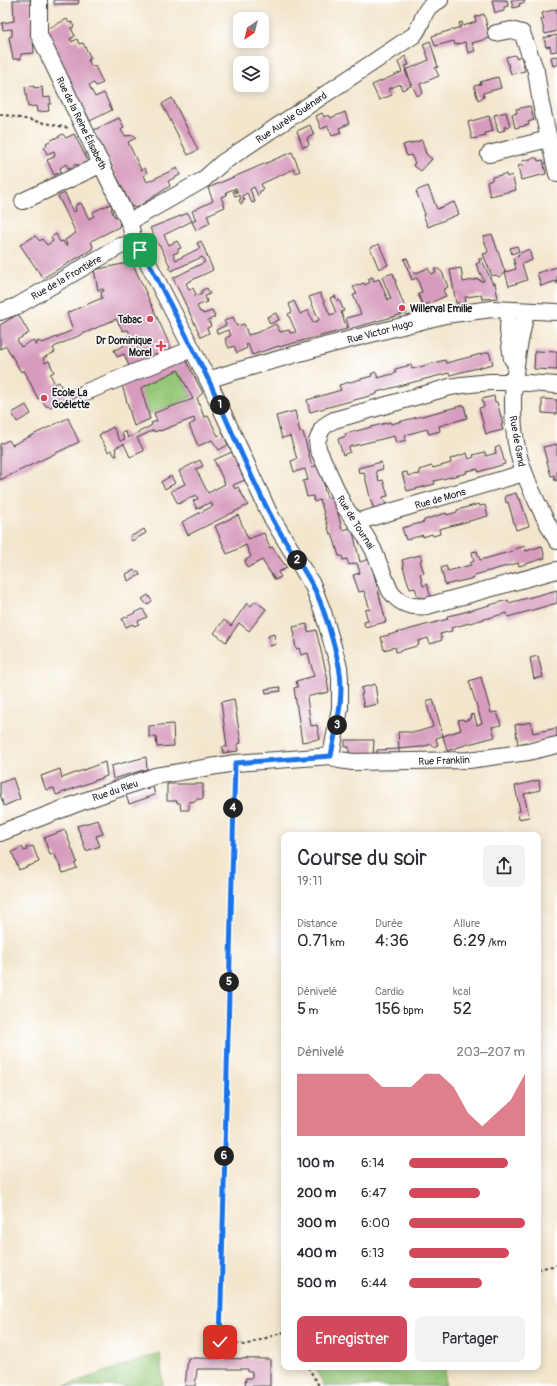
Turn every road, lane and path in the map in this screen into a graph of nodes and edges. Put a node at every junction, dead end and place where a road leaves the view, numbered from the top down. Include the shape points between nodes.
1 (39, 0) edge
2 (440, 0) edge
3 (496, 33) dead end
4 (0, 114) edge
5 (86, 132) junction
6 (548, 139) junction
7 (489, 154) dead end
8 (102, 164) junction
9 (557, 174) edge
10 (23, 201) dead end
11 (129, 222) junction
12 (132, 245) junction
13 (509, 310) junction
14 (526, 311) junction
15 (0, 312) edge
16 (557, 312) edge
17 (192, 349) junction
18 (208, 380) junction
19 (514, 382) junction
20 (557, 385) edge
21 (86, 392) dead end
22 (524, 473) junction
23 (356, 522) junction
24 (557, 541) edge
25 (557, 570) edge
26 (557, 745) edge
27 (331, 756) junction
28 (235, 763) junction
29 (0, 833) edge
30 (557, 1264) edge
31 (541, 1268) edge
32 (281, 1333) edge
33 (310, 1370) edge
34 (319, 1386) edge

1 - 5 street, Rue de la Reine Élisabeth via 39,36
2 - 11 street, Rue Aurèle Guénard via 425,11 414,35 222,163 203,180
3 - 6 street via 511,30 522,33 536,71
4 - 5 path
5 - 8 street, Rue de la Reine Élisabeth
6 - 7 street
6 - 9 street
8 - 10 street
8 - 11 street, Rue de la Reine Élisabeth
11 - 12 street, Rue de la Reine Élisabeth
12 - 15 street, Rue de la Frontière via 120,246 17,306
12 - 17 street via 146,257
13 - 14 street, Rue Victor Hugo
13 - 18 street, Rue Victor Hugo via 478,310 426,319
13 - 19 street via 508,331
14 - 16 street, Rue Victor Hugo
14 - 19 street
17 - 18 street
17 - 21 street
18 - 27 street via 270,515 313,586 324,612 338,662 340,679 340,708
19 - 20 street, Rue de Tournai
19 - 22 street, Rue de Gand via 514,420 518,453
19 - 23 street, Rue de Tournai via 475,383 450,387 327,424 319,435 318,449 341,500
22 - 23 street, Rue de Mons
22 - 24 street, Rue de Gand
23 - 25 street, Rue de Tournai via 373,549 390,591 399,601 412,607 426,606
26 - 27 street, Rue Franklin via 528,752 469,760 352,762
27 - 28 street, Rue du Rieu
28 - 29 street, Rue du Rieu via 155,776
28 - 32 path via 220,1342 245,1345
30 - 31 path
33 - 34 path

